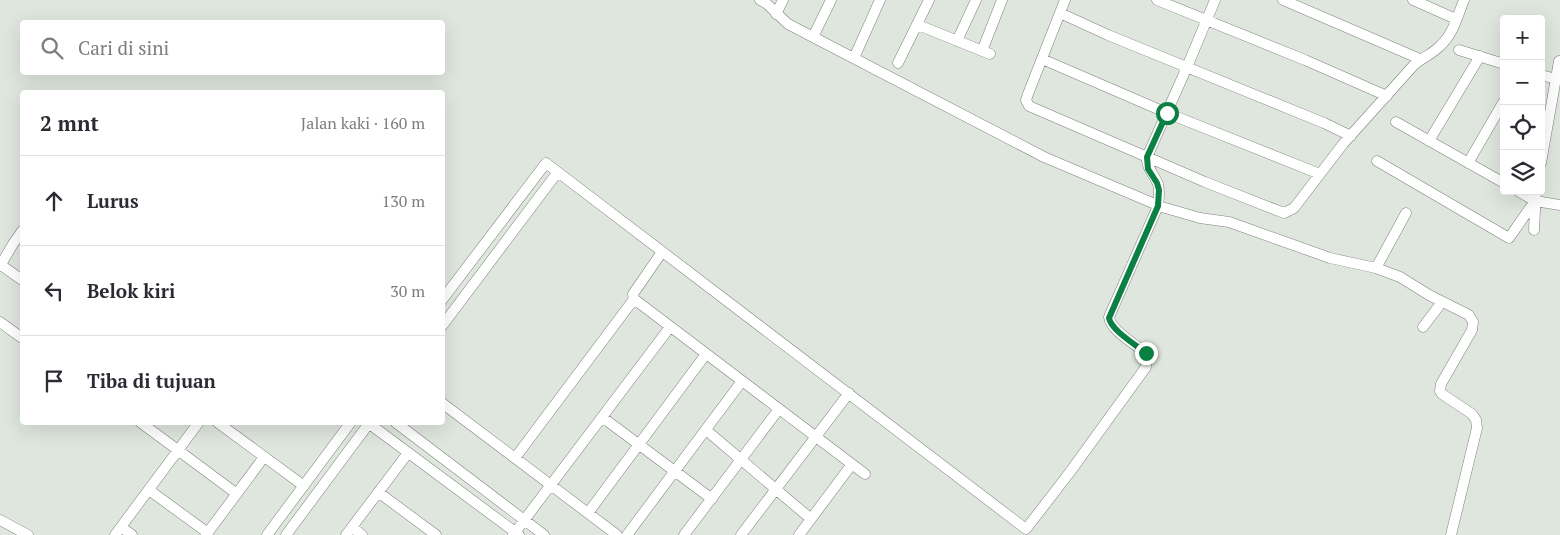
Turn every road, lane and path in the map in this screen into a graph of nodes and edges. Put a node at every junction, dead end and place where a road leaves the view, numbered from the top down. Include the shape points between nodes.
1 (760, 0) edge
2 (783, 0) edge
3 (831, 0) edge
4 (880, 0) edge
5 (929, 0) edge
6 (976, 0) edge
7 (1002, 0) edge
8 (1065, 0) edge
9 (1157, 0) edge
10 (1215, 0) edge
11 (1284, 0) edge
12 (1413, 0) edge
13 (1464, 0) edge
14 (1060, 13) junction
15 (776, 14) junction
16 (1456, 19) junction
17 (1207, 20) junction
18 (918, 25) junction
19 (813, 37) junction
20 (958, 41) junction
21 (1459, 50) dead end
22 (1480, 56) junction
23 (854, 58) junction
24 (1042, 59) junction
25 (1420, 59) junction
26 (1559, 61) edge
27 (898, 63) dead end
28 (1500, 63) edge
29 (1187, 67) junction
30 (1545, 76) edge
31 (1556, 79) junction
32 (1387, 96) junction
33 (1502, 105) edge
34 (1550, 111) junction
35 (1167, 113) junction
36 (1545, 119) edge
37 (1396, 122) dead end
38 (1351, 136) junction
39 (1429, 141) junction
40 (1543, 150) edge
41 (1147, 157) junction
42 (1377, 161) dead end
43 (1468, 163) junction
44 (557, 173) junction
45 (1320, 174) junction
46 (1500, 181) edge
47 (1536, 196) edge
48 (1560, 205) edge
49 (1158, 206) junction
50 (1406, 213) dead end
51 (1534, 230) dead end
52 (20, 234) edge
53 (662, 252) junction
54 (0, 265) edge
55 (1376, 268) junction
56 (20, 279) edge
57 (445, 296) edge
58 (634, 300) junction
59 (1442, 302) junction
60 (0, 322) edge
61 (445, 322) edge
62 (670, 327) junction
63 (1423, 327) dead end
64 (20, 337) edge
65 (706, 354) junction
66 (742, 381) junction
67 (849, 393) junction
68 (445, 405) edge
69 (779, 409) junction
70 (602, 417) junction
71 (144, 425) edge
72 (197, 425) edge
73 (221, 425) edge
74 (349, 425) edge
75 (368, 425) edge
76 (372, 425) edge
77 (399, 425) edge
78 (706, 430) junction
79 (816, 437) junction
80 (638, 445) junction
81 (179, 451) junction
82 (408, 453) junction
83 (264, 457) junction
84 (515, 458) junction
85 (741, 460) junction
86 (852, 464) junction
87 (674, 472) junction
88 (865, 474) dead end
89 (551, 485) junction
90 (304, 486) junction
91 (776, 489) junction
92 (149, 490) junction
93 (378, 492) junction
94 (237, 494) junction
95 (712, 499) junction
96 (588, 513) junction
97 (811, 519) junction
98 (0, 520) edge
99 (524, 520) junction
100 (118, 531) edge
101 (349, 531) edge
102 (207, 534) edge
103 (516, 534) edge
104 (28, 535) edge
105 (132, 535) edge
106 (267, 535) edge
107 (286, 535) edge
108 (362, 535) edge
109 (436, 535) edge
110 (544, 535) edge
111 (617, 535) edge
112 (627, 535) edge
113 (684, 535) edge
114 (741, 535) edge
115 (799, 535) edge
116 (1451, 535) edge

1 - 15 street
2 - 15 street
3 - 19 street
4 - 23 street
5 - 18 street
6 - 20 street
7 - 20 street via 986,53
8 - 14 street
9 - 17 street
10 - 17 street
11 - 25 street
12 - 16 street
13 - 16 street
14 - 24 street
14 - 29 street
15 - 19 street
16 - 25 street via 1442,45
17 - 29 street
17 - 32 street
18 - 20 street
18 - 27 street
19 - 23 street
21 - 22 street
22 - 28 street
22 - 39 street
23 - 49 street via 1034,152
24 - 35 street
24 - 41 street via 1026,100 1029,106
25 - 32 street
26 - 31 street
29 - 35 street
29 - 38 street
30 - 31 street
31 - 34 street
32 - 38 street
33 - 43 street
34 - 36 street
34 - 40 street
35 - 41 street
35 - 45 street
37 - 39 street
38 - 45 street
39 - 43 street
41 - 45 street via 1284,213 1294,208
41 - 49 street via 1148,169 1159,190
42 - 47 street via 1509,238
43 - 46 street
44 - 53 street
44 - 57 street via 546,163
44 - 61 street
47 - 48 street
47 - 51 street
49 - 55 street via 1228,222 1330,258
49 - 67 street via 1109,318 1114,328 1146,353 1146,367 1026,529
50 - 55 street
52 - 54 street
53 - 58 street via 633,294
53 - 67 street
54 - 56 street
55 - 59 street via 1400,277
58 - 62 street
58 - 84 street
59 - 63 street
59 - 116 street via 1469,315 1473,322 1471,333 1440,391 1472,414 1477,428
60 - 64 street
62 - 65 street
62 - 70 street
65 - 66 street
65 - 80 street
66 - 69 street
66 - 78 street
67 - 79 street
68 - 84 street
69 - 79 street
69 - 85 street
70 - 80 street
70 - 89 street
71 - 81 street
72 - 81 street
73 - 83 street
74 - 90 street
75 - 107 street
76 - 82 street
77 - 99 street
78 - 85 street
78 - 87 street
79 - 86 street
79 - 91 street
80 - 87 street
80 - 96 street
81 - 92 street
81 - 94 street
82 - 93 street
82 - 103 street
83 - 90 street
83 - 94 street
84 - 89 street
85 - 91 street
85 - 95 street
86 - 88 street
86 - 97 street
87 - 95 street
87 - 112 street
89 - 96 street
89 - 99 street
90 - 106 street
91 - 97 street
91 - 114 street
92 - 100 street
92 - 102 street
93 - 101 street
93 - 109 street
94 - 102 street
95 - 113 street
96 - 111 street
97 - 115 street
98 - 104 street
99 - 103 street
99 - 110 street
100 - 105 street
101 - 108 street

